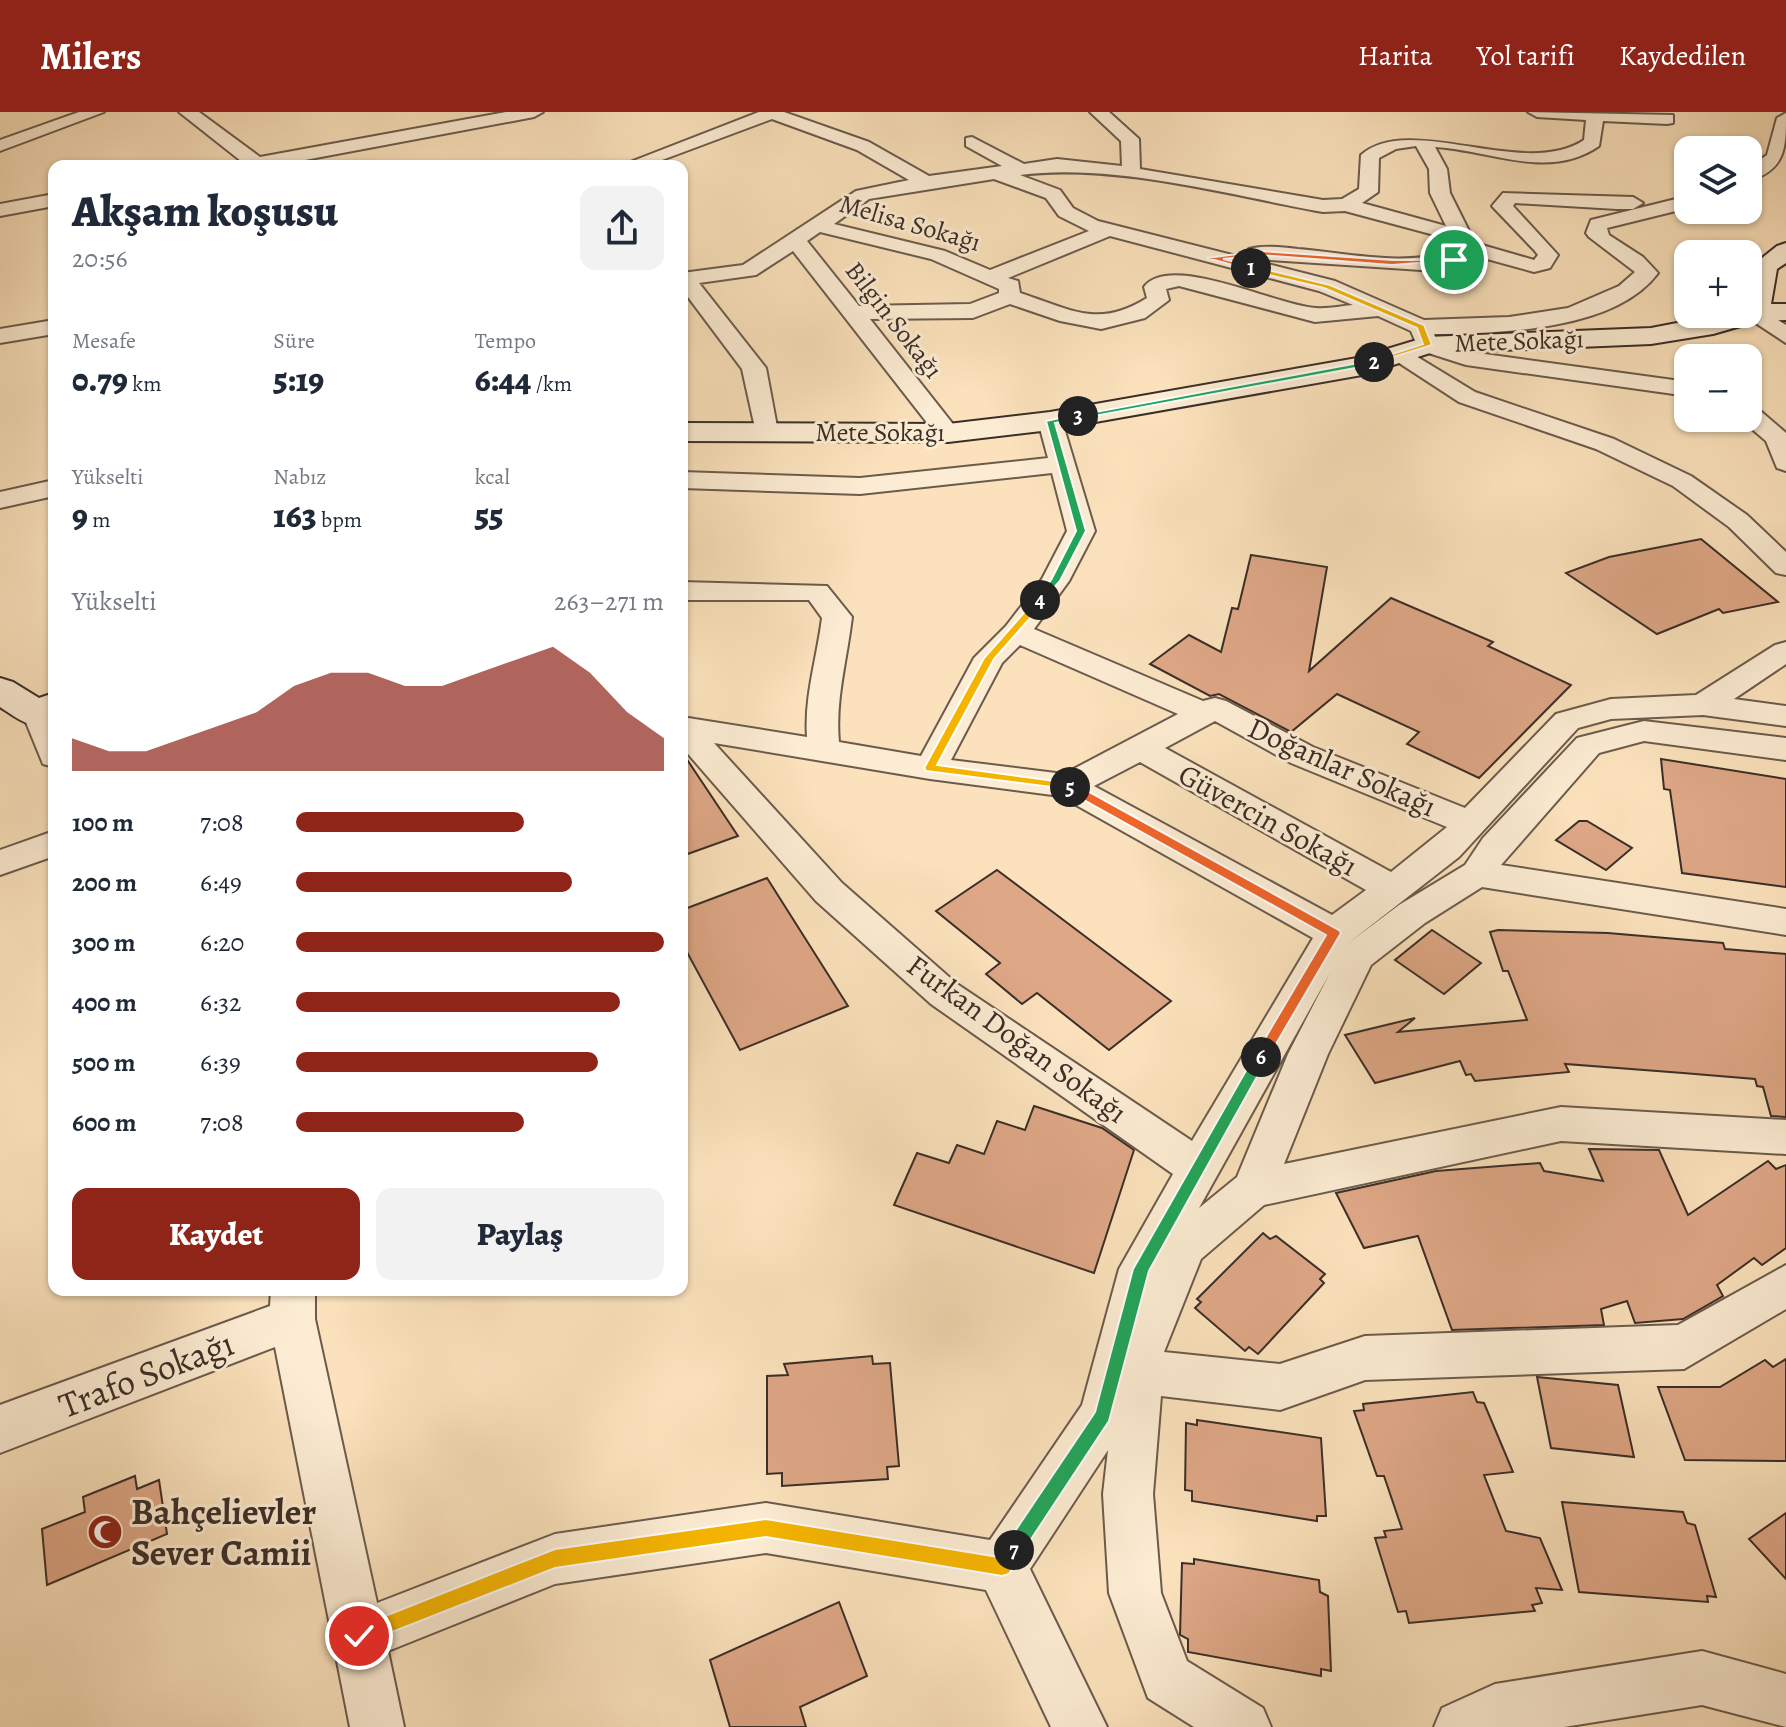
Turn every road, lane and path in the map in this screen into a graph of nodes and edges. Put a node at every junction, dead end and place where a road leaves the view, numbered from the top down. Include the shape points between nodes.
1 (95, 112) edge
2 (188, 112) edge
3 (534, 112) edge
4 (1099, 112) edge
5 (1537, 112) edge
6 (1775, 112) edge
7 (769, 113) edge
8 (1582, 115) edge
9 (1664, 122) edge
10 (1785, 126) edge
11 (1538, 128) edge
12 (1422, 141) junction
13 (972, 142) dead end
14 (1503, 144) dead end
15 (0, 146) edge
16 (247, 160) edge
17 (280, 160) edge
18 (645, 160) edge
19 (1762, 168) edge
20 (1022, 170) junction
21 (1131, 173) junction
22 (1000, 175) junction
23 (1174, 181) junction
24 (926, 182) junction
25 (1157, 199) dead end
26 (48, 201) edge
27 (1674, 201) edge
28 (1674, 204) edge
29 (1346, 205) junction
30 (0, 210) edge
31 (815, 225) junction
32 (1108, 230) junction
33 (796, 241) junction
34 (1463, 242) junction
35 (1786, 251) edge
36 (1210, 258) junction
37 (991, 277) junction
38 (688, 279) edge
39 (688, 284) edge
40 (1009, 297) junction
41 (1767, 300) edge
42 (1384, 309) junction
43 (1786, 312) edge
44 (853, 313) junction
45 (48, 328) edge
46 (0, 336) edge
47 (1786, 336) edge
48 (1416, 342) junction
49 (1674, 387) edge
50 (1050, 421) junction
51 (1762, 425) edge
52 (688, 432) edge
53 (766, 432) junction
54 (948, 433) junction
55 (1786, 463) edge
56 (1061, 464) junction
57 (688, 480) edge
58 (48, 489) edge
59 (0, 500) edge
60 (1786, 567) edge
61 (688, 591) edge
62 (1016, 632) junction
63 (1786, 651) edge
64 (1786, 677) edge
65 (0, 690) edge
66 (1703, 705) junction
67 (46, 710) edge
68 (1210, 711) junction
69 (1786, 716) edge
70 (688, 728) edge
71 (688, 734) edge
72 (824, 749) junction
73 (1142, 749) junction
74 (1783, 750) edge
75 (930, 768) junction
76 (1068, 786) junction
77 (1471, 823) junction
78 (48, 845) edge
79 (0, 863) edge
80 (1477, 874) junction
81 (1394, 890) junction
82 (1786, 922) edge
83 (1334, 933) junction
84 (1786, 1137) edge
85 (1197, 1167) junction
86 (1253, 1189) junction
87 (1786, 1285) edge
88 (292, 1305) edge
89 (1141, 1372) junction
90 (0, 1429) edge
91 (1002, 1567) junction
92 (359, 1636) junction
93 (1786, 1701) edge
94 (377, 1727) edge
95 (1080, 1727) edge
96 (1244, 1727) edge
97 (1461, 1727) edge

1 - 15 street
2 - 16 street
3 - 17 street
4 - 21 street via 1130,139
5 - 11 street
6 - 10 street
7 - 18 street
7 - 24 street via 863,146
8 - 9 street
8 - 11 street
8 - 12 street via 1593,142 1572,154 1539,157
10 - 19 street via 1781,147 1772,163
11 - 14 street
12 - 29 street via 1382,146 1370,155 1368,192
12 - 34 street via 1438,169 1440,193
13 - 20 street
20 - 21 street via 1057,165
20 - 22 street
21 - 23 street
22 - 24 street
22 - 32 street via 1053,194 1066,212
23 - 25 street
23 - 29 street via 1291,202
24 - 31 street via 863,195
26 - 30 street
27 - 34 street via 1603,205 1510,197 1502,206 1548,255 1534,266
28 - 48 street via 1598,224 1596,233 1606,245 1641,263 1647,273 1636,286 1601,305
29 - 34 street
31 - 33 street
31 - 37 street, Melisa Sokağı via 938,255
32 - 36 street
32 - 37 street
33 - 38 street via 749,271
33 - 44 street, Bilgin Sokağı
34 - 36 street via 1469,252 1425,264 1260,253
35 - 41 main road via 1765,266
36 - 42 street via 1327,286
37 - 40 street, Melisa Sokağı via 1010,286
39 - 53 street via 754,368
40 - 42 street via 1076,320 1113,324 1158,300 1155,287 1163,281 1179,280 1315,315
40 - 44 street via 973,311
41 - 43 main road, Mete Sokağı
41 - 47 street
41 - 48 main road, Mete Sokağı via 1713,326 1651,336
42 - 48 street
44 - 54 street, Bilgin Sokağı
45 - 46 street
48 - 49 street via 1466,358
48 - 50 main road, Mete Sokağı via 1362,366
48 - 60 street via 1467,397 1659,468 1738,521
50 - 54 main road, Mete Sokağı
50 - 56 street
51 - 55 street via 1777,438
52 - 53 main road, Mete Sokağı
53 - 54 main road, Mete Sokağı
56 - 57 street via 860,486
56 - 62 street via 1081,531 1055,581
58 - 59 street
61 - 72 street via 817,592 837,617 820,708
62 - 68 street, Doğanlar Sokağı
62 - 75 street via 989,658
63 - 66 street
64 - 66 street
65 - 67 main road
66 - 69 street
66 - 77 street via 1611,709 1567,721
68 - 73 street
68 - 77 street, Doğanlar Sokağı via 1302,755
70 - 72 street
71 - 85 street, Furkan Doğan Sokağı via 829,892 944,994
72 - 75 street
73 - 76 street
73 - 81 street, Güvercin Sokağı
74 - 80 street via 1644,731 1588,745
75 - 76 street
76 - 83 street
77 - 81 street
78 - 79 street
80 - 82 street
80 - 86 street via 1357,956 1308,1054
81 - 83 street
83 - 85 street
84 - 86 street via 1561,1124
85 - 91 street via 1141,1269 1103,1415
86 - 89 street via 1184,1246 1141,1353
87 - 89 street via 1684,1347 1365,1358 1280,1387
88 - 90 street, Trafo Sokağı
88 - 92 street
89 - 96 street via 1128,1494 1135,1593 1167,1679
91 - 92 street via 766,1528 555,1559
91 - 95 street
92 - 94 street
93 - 97 street via 1702,1678 1495,1711

